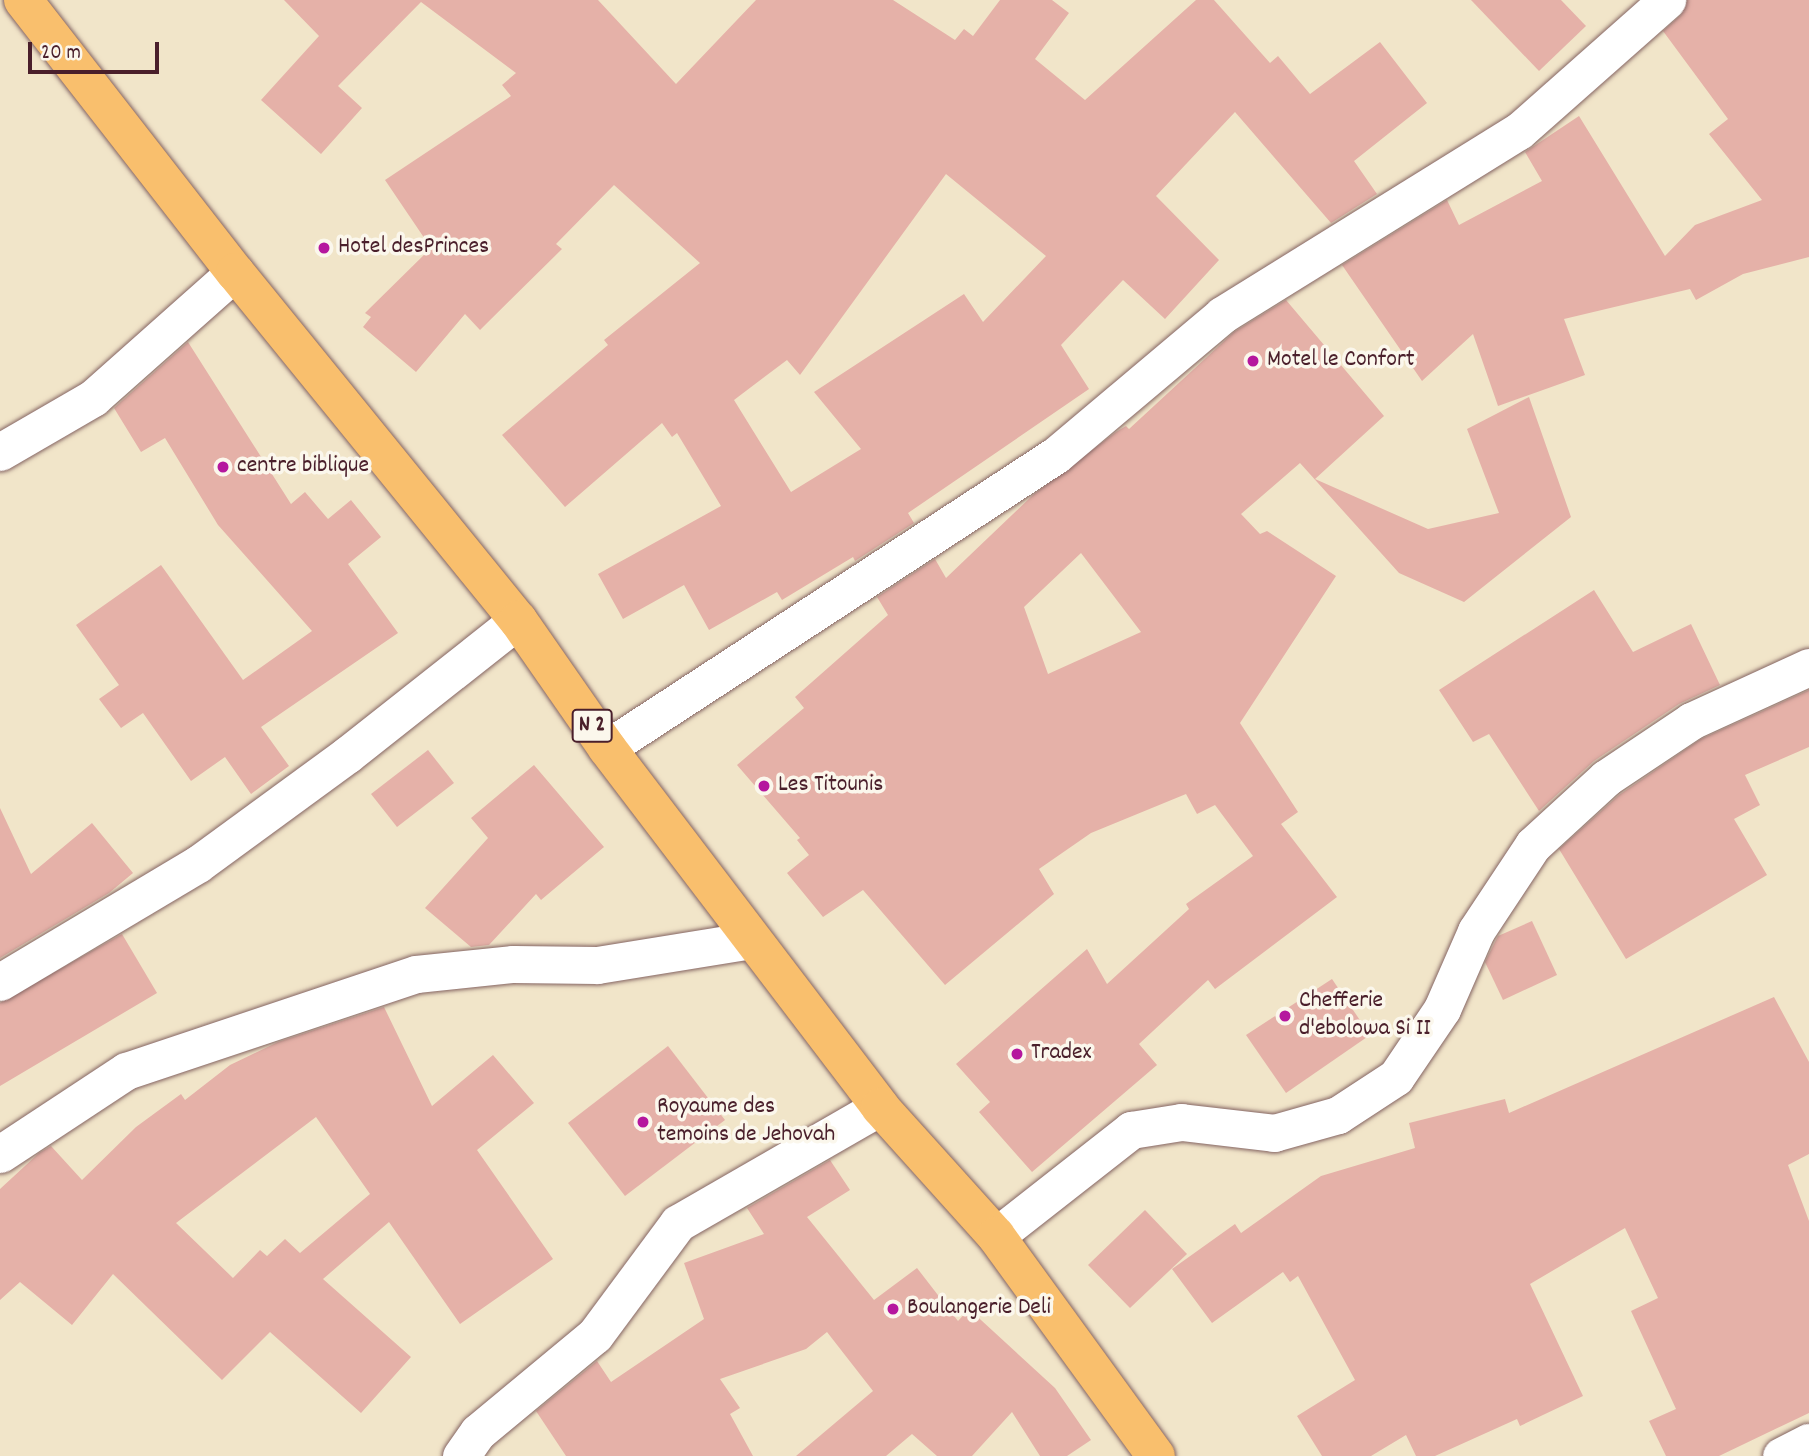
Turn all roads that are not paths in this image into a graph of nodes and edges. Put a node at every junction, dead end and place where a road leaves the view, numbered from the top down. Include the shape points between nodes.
1 (23, 0) edge
2 (1667, 0) edge
3 (234, 272) junction
4 (0, 452) edge
5 (518, 620) junction
6 (1809, 667) edge
7 (607, 747) junction
8 (752, 940) junction
9 (0, 982) edge
10 (880, 1107) junction
11 (0, 1154) edge
12 (996, 1236) junction
13 (1809, 1442) edge
14 (461, 1456) edge
15 (1156, 1456) edge
16 (1781, 1456) edge

1 - 3 highway, N 2
2 - 7 street via 1519,131 1222,315 1056,455
3 - 4 street via 93,398
3 - 5 highway, N 2
5 - 7 highway, N 2
5 - 9 street via 347,755 198,864
6 - 12 street via 1691,721 1606,778 1533,845 1476,931 1442,1009 1396,1077 1338,1115 1274,1133 1181,1122 1131,1130
7 - 8 highway, N 2
8 - 10 highway, N 2
8 - 11 street via 597,965 513,964 415,974 127,1071
10 - 12 highway, N 2
10 - 14 street via 678,1223 595,1335 478,1432
12 - 15 highway, N 2
13 - 16 street

